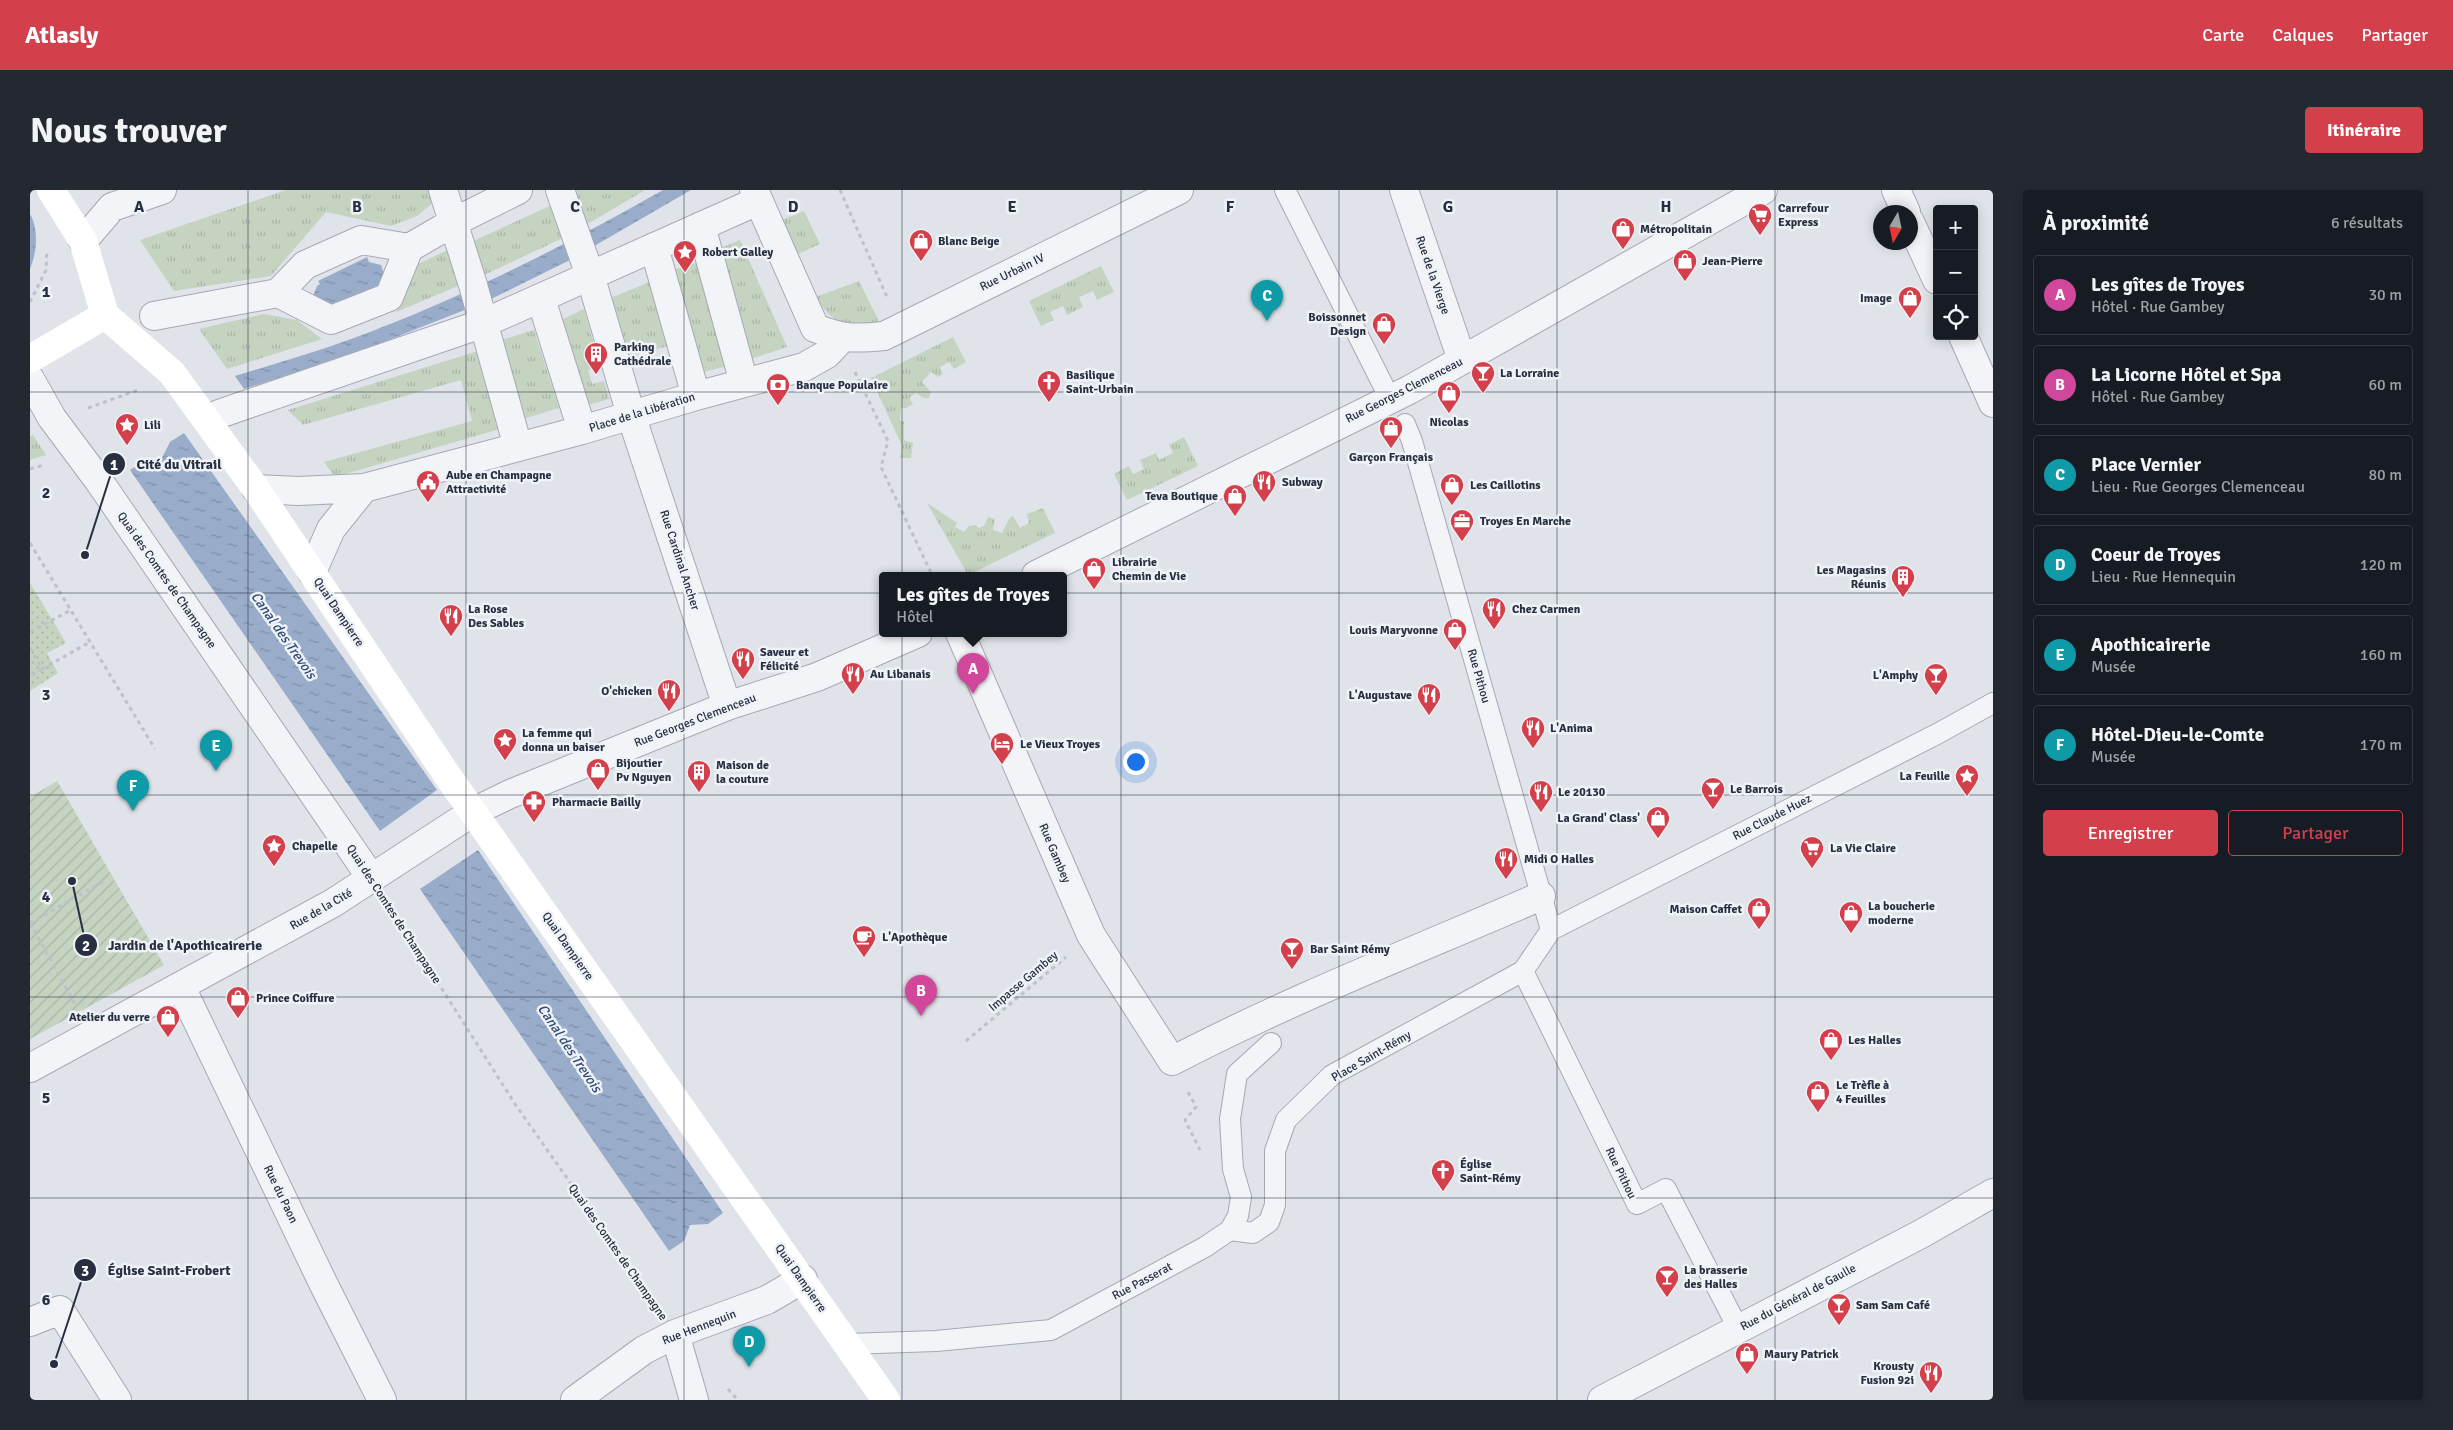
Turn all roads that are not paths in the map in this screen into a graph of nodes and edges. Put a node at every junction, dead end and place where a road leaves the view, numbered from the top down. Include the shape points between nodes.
1 (50, 190) edge
2 (162, 190) edge
3 (443, 190) edge
4 (518, 190) edge
5 (560, 190) edge
6 (1178, 190) edge
7 (1286, 190) edge
8 (1404, 190) edge
9 (1763, 190) edge
10 (1896, 190) edge
11 (752, 197) edge
12 (1903, 205) edge
13 (452, 223) junction
14 (701, 226) junction
15 (1918, 239) edge
16 (83, 241) junction
17 (654, 247) junction
18 (409, 248) junction
19 (583, 255) junction
20 (1933, 271) edge
21 (278, 293) junction
22 (541, 299) junction
23 (479, 305) junction
24 (105, 315) junction
25 (154, 316) dead end
26 (842, 338) junction
27 (1964, 340) edge
28 (30, 359) edge
29 (1462, 360) junction
30 (30, 379) edge
31 (744, 383) junction
32 (1383, 385) dead end
33 (696, 396) junction
34 (1993, 403) edge
35 (220, 414) dead end
36 (631, 415) junction
37 (1405, 424) dead end
38 (582, 430) junction
39 (518, 447) junction
40 (364, 488) junction
41 (256, 489) junction
42 (312, 572) junction
43 (1042, 572) edge
44 (909, 637) edge
45 (962, 637) edge
46 (1993, 703) edge
47 (727, 706) junction
48 (473, 812) junction
49 (372, 879) junction
50 (1540, 896) junction
51 (1551, 930) junction
52 (1523, 971) junction
53 (181, 987) junction
54 (1271, 1043) dead end
55 (30, 1068) edge
56 (1993, 1193) edge
57 (1230, 1230) junction
58 (802, 1280) junction
59 (30, 1322) edge
60 (1738, 1328) junction
61 (674, 1334) junction
62 (848, 1344) junction
63 (117, 1400) edge
64 (382, 1400) edge
65 (575, 1400) edge
66 (694, 1400) edge
67 (886, 1400) edge
68 (1602, 1400) edge

1 - 16 main road
2 - 16 street via 112,207
3 - 13 street
4 - 13 street
5 - 19 street, Rue Cardinal Ancher
6 - 26 street, Rue Urbain IV via 884,336
7 - 32 lane
8 - 29 street, Rue de la Vierge
9 - 29 street, Rue Georges Clemenceau
10 - 12 street
11 - 14 street
11 - 26 street via 814,328
13 - 18 street
13 - 23 street
14 - 17 street
14 - 31 street
15 - 20 street
16 - 24 main road
17 - 19 street
17 - 33 street
18 - 21 street via 361,240 305,265
18 - 21 street via 388,297 331,320
19 - 22 street
19 - 36 street, Rue Cardinal Ancher
21 - 25 street
22 - 23 street
22 - 38 street
23 - 35 street
23 - 39 street
24 - 28 main road
24 - 41 main road, Quai Dampierre via 172,373
26 - 31 street, Place de la Libération via 827,354 804,367
27 - 34 street
29 - 43 street, Rue Georges Clemenceau
30 - 49 street, Quai des Comtes de Champagne via 52,418 99,481
31 - 33 street, Place de la Libération
33 - 36 street, Place de la Libération
36 - 38 street, Place de la Libération
36 - 47 street, Rue Cardinal Ancher
37 - 50 lane, Rue Pithou
38 - 39 street, Place de la Libération
39 - 40 street, Place de la Libération
40 - 41 street, Place de la Libération
40 - 42 street via 331,529
41 - 42 main road, Quai Dampierre
42 - 48 main road, Quai Dampierre
44 - 47 street, Rue Georges Clemenceau via 817,677
45 - 50 street, Rue Gambey via 1091,935 1172,1061 1296,1000
46 - 51 lane, Rue Claude Huez
47 - 48 street, Rue Georges Clemenceau
48 - 49 street, Rue de la Cité
48 - 58 main road, Quai Dampierre
49 - 53 street, Rue de la Cité
50 - 51 lane, Rue Pithou
51 - 52 lane, Place Saint-Rémy
52 - 57 lane, Place Saint-Rémy via 1332,1075 1286,1120 1275,1151 1275,1205 1269,1222 1252,1233
52 - 60 lane, Rue Pithou via 1637,1204 1666,1189
53 - 55 street, Rue de la Cité
53 - 64 street, Rue du Paon
54 - 57 lane via 1237,1074 1230,1118 1233,1170 1241,1197 1238,1216
56 - 60 street, Rue du Général de Gaulle via 1921,1234
57 - 62 lane, Rue Passerat via 1205,1247 1051,1330 936,1341
58 - 61 street, Rue Hennequin via 767,1300
58 - 62 main road, Quai Dampierre
59 - 63 street via 60,1310
60 - 68 street, Rue du Général de Gaulle
61 - 65 street, Rue Hennequin via 644,1350
61 - 66 street, Quai des Comtes de Champagne
62 - 67 main road, Quai Dampierre

